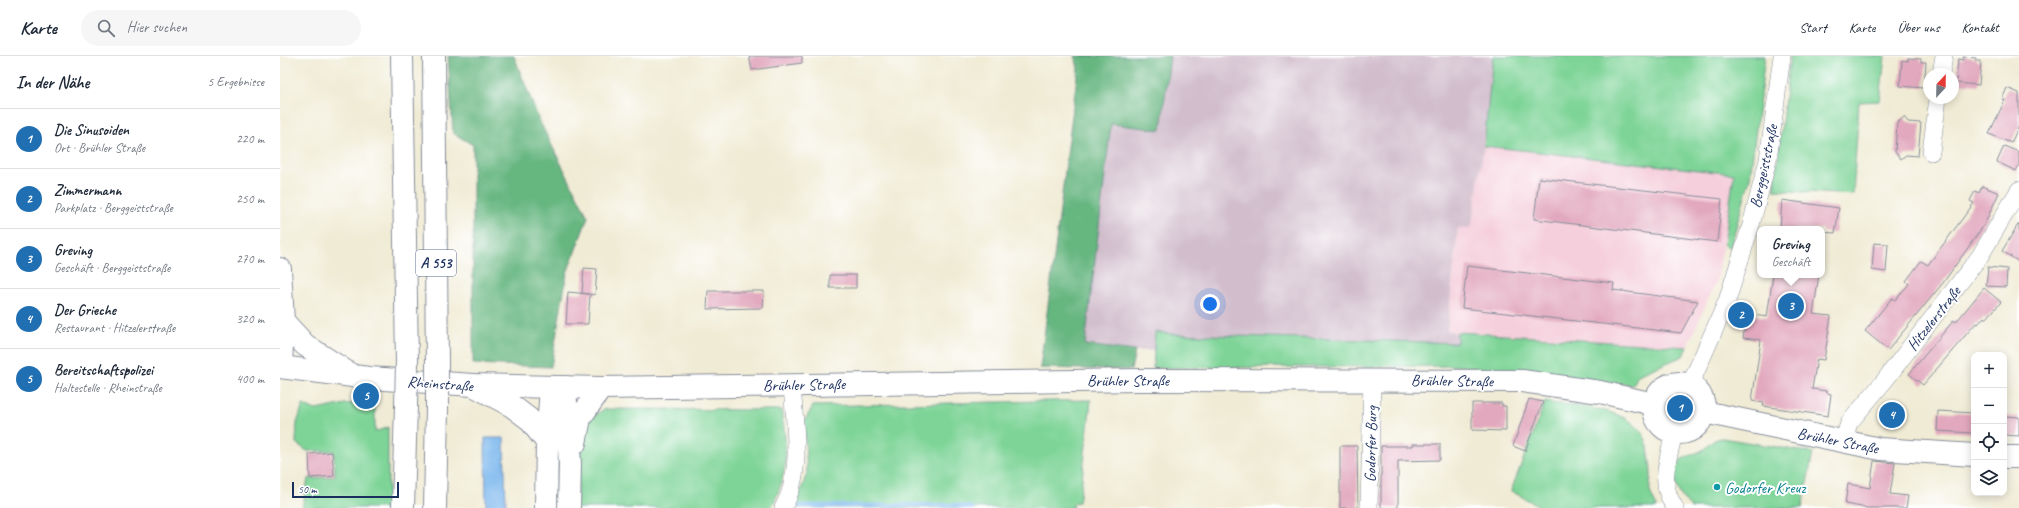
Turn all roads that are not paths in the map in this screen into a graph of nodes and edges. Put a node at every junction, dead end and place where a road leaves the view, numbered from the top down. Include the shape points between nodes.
1 (388, 56) edge
2 (402, 56) edge
3 (434, 56) edge
4 (1782, 56) edge
5 (1944, 56) edge
6 (1943, 68) edge
7 (1937, 104) edge
8 (1931, 152) dead end
9 (2019, 190) edge
10 (405, 204) junction
11 (280, 268) edge
12 (283, 321) junction
13 (281, 367) edge
14 (353, 376) junction
15 (1372, 379) junction
16 (792, 384) junction
17 (473, 385) junction
18 (1690, 385) junction
19 (558, 387) junction
20 (601, 388) junction
21 (1654, 404) junction
22 (1704, 412) junction
23 (1674, 433) junction
24 (547, 442) junction
25 (1843, 442) junction
26 (1971, 455) edge
27 (2007, 457) edge
28 (2019, 457) edge
29 (570, 464) junction
30 (403, 508) edge
31 (435, 508) edge
32 (546, 508) edge
33 (568, 508) edge
34 (783, 508) edge
35 (1368, 508) edge
36 (1675, 508) edge

1 - 10 main road
2 - 10 main road, A 553
3 - 31 main road, A 553, bridge via 437,362
4 - 18 street, Berggeiststraße via 1768,160 1751,225 1727,301
5 - 6 street
7 - 8 street
9 - 25 street, Hitzelerstraße via 1980,256 1849,423
10 - 30 main road, A 553, bridge via 407,361
11 - 12 main road
12 - 13 main road
12 - 14 main road via 305,345
13 - 14 main road, Rheinstraße
14 - 17 main road, Rheinstraße
15 - 16 main road, Brühler Straße
15 - 21 main road, Brühler Straße via 1522,381 1600,392
15 - 35 street, Godorfer Burg
16 - 20 main road, Brühler Straße
16 - 34 street via 796,459 793,484
17 - 19 main road, Rheinstraße
17 - 24 main road via 512,406 529,419
18 - 21 main road via 1682,383 1667,386 1660,390
18 - 22 main road via 1702,397
19 - 20 main road, Rheinstraße
19 - 24 main road
19 - 29 main road
20 - 29 main road via 580,418
21 - 23 main road via 1656,420 1666,430
22 - 23 main road via 1696,428 1681,434
22 - 25 main road, Brühler Straße
23 - 36 street via 1664,482 1669,499
24 - 32 main road
25 - 26 main road, Brühler Straße via 1880,449
27 - 28 main road
29 - 33 main road

